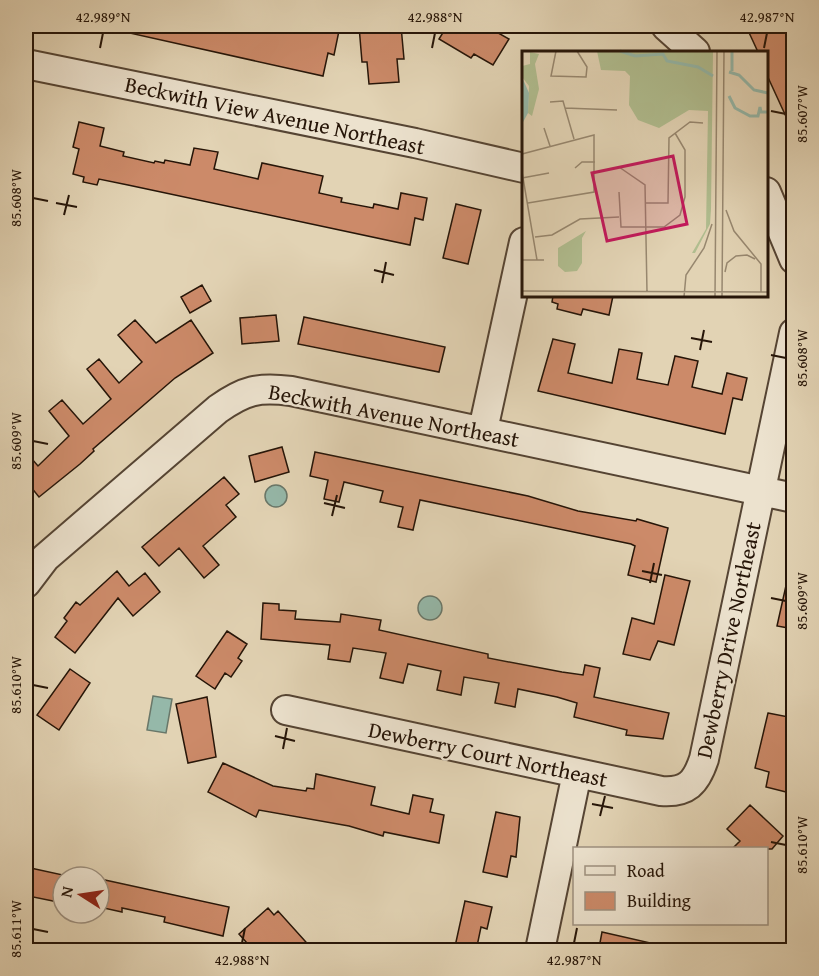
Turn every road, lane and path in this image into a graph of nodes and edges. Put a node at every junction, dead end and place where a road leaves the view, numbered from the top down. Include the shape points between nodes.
1 (666, 26) edge
2 (694, 51) edge
3 (26, 64) edge
4 (522, 168) edge
5 (768, 197) edge
6 (522, 251) edge
7 (794, 259) edge
8 (794, 333) edge
9 (483, 430) junction
10 (760, 490) junction
11 (794, 498) edge
12 (26, 583) edge
13 (286, 710) dead end
14 (577, 773) junction
15 (689, 787) joint
16 (540, 951) edge

1 - 2 street
3 - 4 street, Beckwith View Avenue Northeast
5 - 7 street
6 - 9 street
8 - 10 street, Dewberry Drive Northeast
9 - 10 street, Beckwith Avenue Northeast
9 - 12 street, Beckwith Avenue Northeast via 291,391 244,392 218,409 45,558
10 - 11 street, Beckwith Avenue Northeast
10 - 15 street, Dewberry Drive Northeast via 704,759 697,779
13 - 14 street, Dewberry Court Northeast
14 - 15 street, Dewberry Court Northeast via 661,790
14 - 16 street

